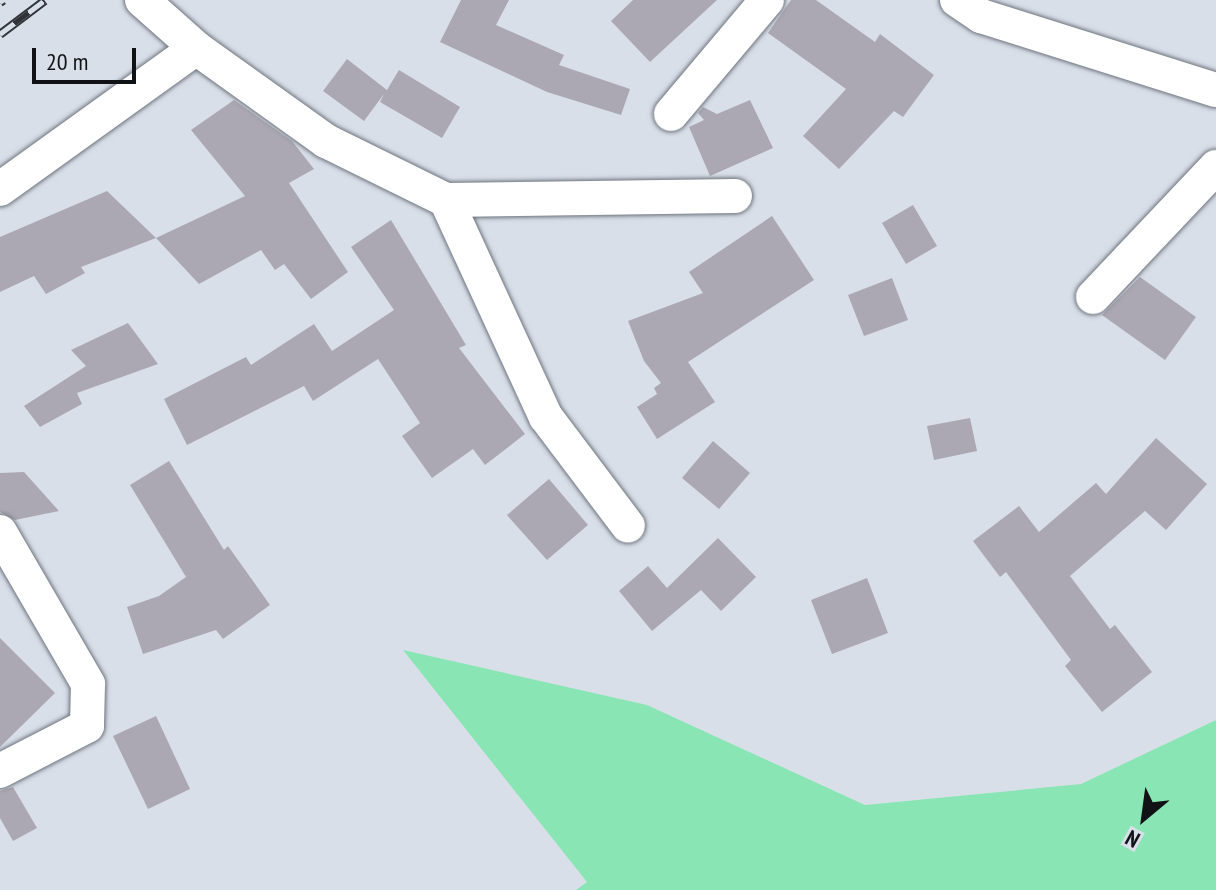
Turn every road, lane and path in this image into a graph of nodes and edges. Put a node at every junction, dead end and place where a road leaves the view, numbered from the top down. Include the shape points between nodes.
1 (144, 0) edge
2 (767, 0) edge
3 (957, 0) edge
4 (196, 48) junction
5 (1216, 90) edge
6 (671, 114) dead end
7 (1216, 167) edge
8 (0, 189) edge
9 (735, 196) dead end
10 (446, 200) junction
11 (1093, 297) dead end
12 (628, 526) dead end
13 (0, 532) edge
14 (0, 771) edge

1 - 4 street
2 - 6 street
3 - 5 street via 981,16
4 - 8 street
4 - 10 street via 326,141
7 - 11 street
9 - 10 street
10 - 12 street via 546,417
13 - 14 street via 88,684 87,726

